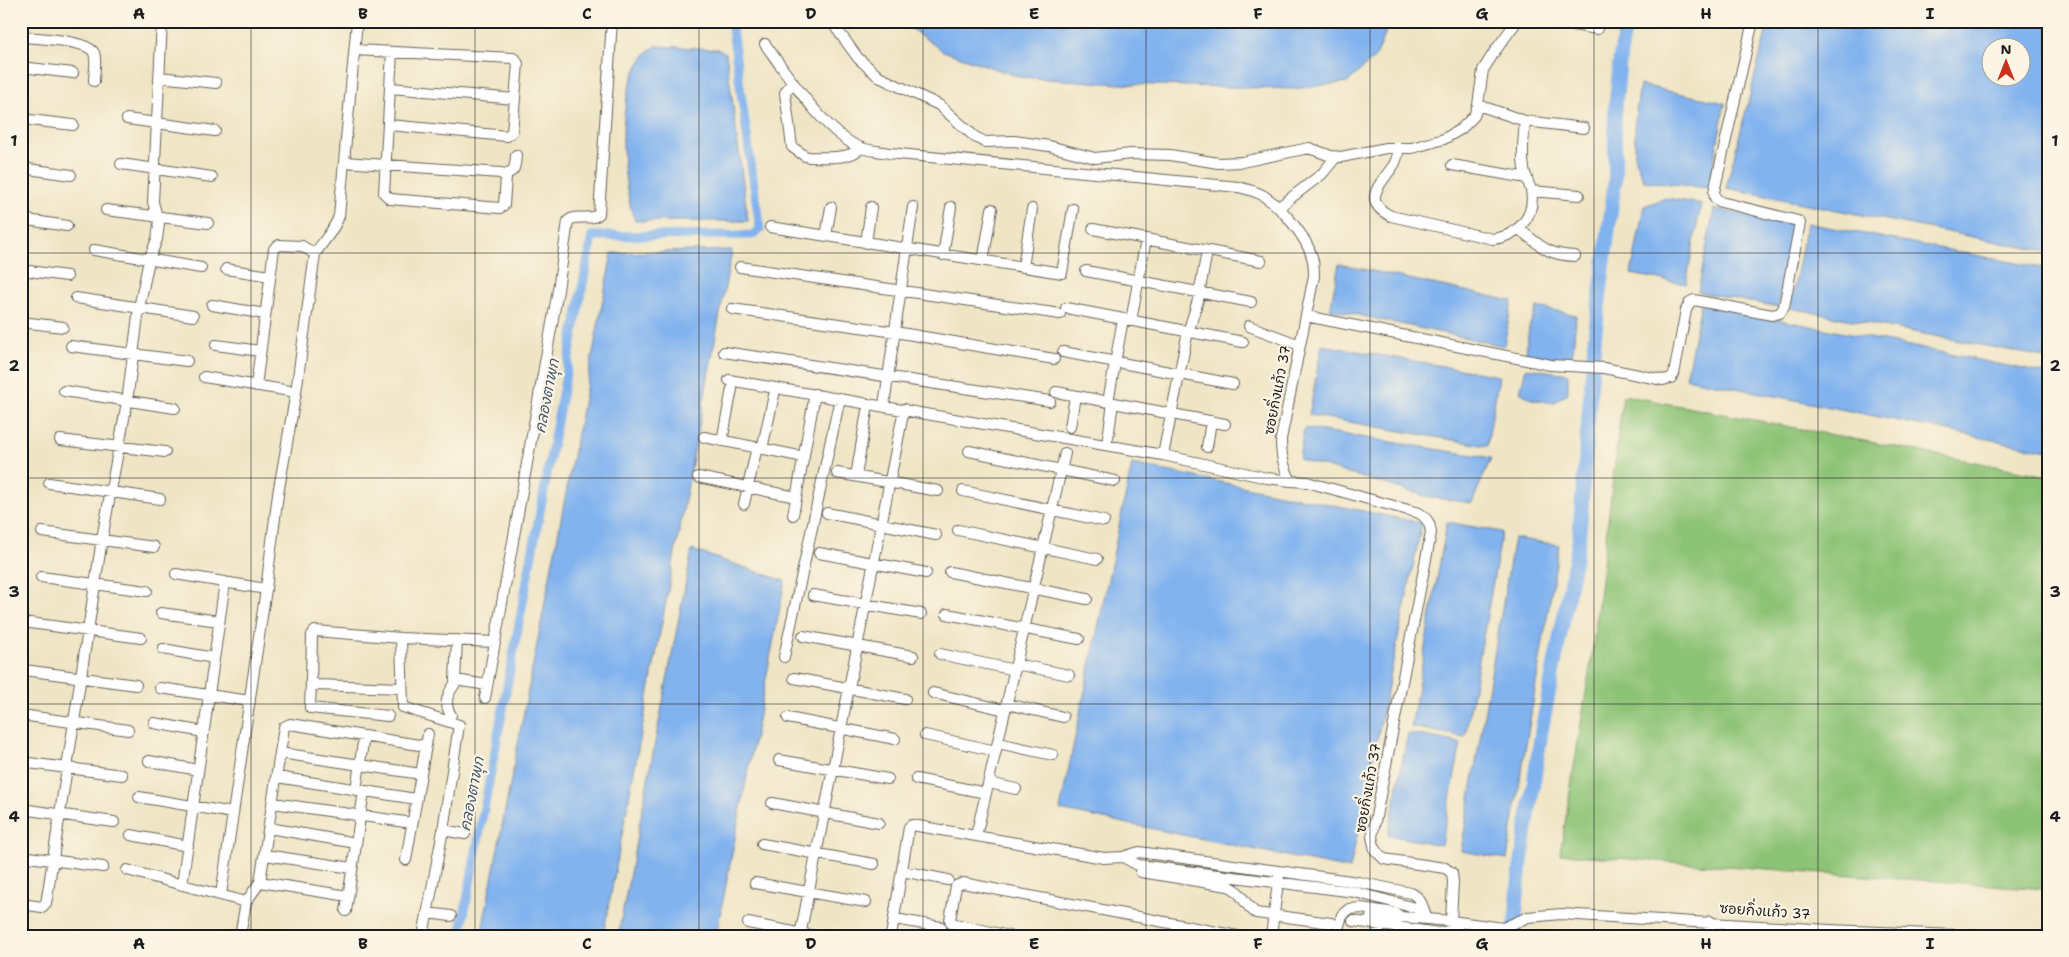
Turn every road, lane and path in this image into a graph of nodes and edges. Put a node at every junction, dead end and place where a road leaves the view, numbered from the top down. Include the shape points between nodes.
1 (162, 21) edge
2 (357, 21) edge
3 (612, 21) edge
4 (831, 21) edge
5 (1517, 21) edge
6 (1550, 21) edge
7 (1753, 21) edge
8 (1597, 29) dead end
9 (21, 37) edge
10 (764, 44) dead end
11 (354, 50) junction
12 (392, 52) junction
13 (21, 67) edge
14 (73, 73) dead end
15 (159, 77) junction
16 (94, 81) dead end
17 (792, 82) junction
18 (216, 83) dead end
19 (391, 88) junction
20 (515, 99) junction
21 (1478, 105) junction
22 (127, 119) dead end
23 (21, 120) edge
24 (1525, 121) junction
25 (156, 123) junction
26 (73, 125) dead end
27 (389, 125) junction
28 (1584, 128) dead end
29 (216, 131) dead end
30 (861, 148) junction
31 (1400, 148) junction
32 (516, 155) dead end
33 (1336, 157) junction
34 (344, 162) junction
35 (121, 164) dead end
36 (387, 164) junction
37 (1452, 166) dead end
38 (21, 168) edge
39 (154, 170) junction
40 (504, 174) junction
41 (71, 175) dead end
42 (212, 177) dead end
43 (1527, 178) junction
44 (1531, 191) junction
45 (1579, 195) dead end
46 (831, 207) dead end
47 (912, 207) dead end
48 (951, 207) dead end
49 (871, 208) dead end
50 (1279, 208) junction
51 (992, 209) dead end
52 (1032, 209) dead end
53 (1073, 209) dead end
54 (106, 210) dead end
55 (156, 215) junction
56 (21, 219) edge
57 (208, 223) dead end
58 (67, 226) dead end
59 (770, 227) dead end
60 (1093, 229) dead end
61 (1519, 229) junction
62 (826, 236) junction
63 (1146, 239) junction
64 (866, 242) junction
65 (907, 249) junction
66 (94, 250) dead end
67 (1207, 251) junction
68 (315, 254) junction
69 (944, 255) junction
70 (1575, 256) dead end
71 (149, 260) junction
72 (984, 261) junction
73 (1261, 261) dead end
74 (740, 267) dead end
75 (1023, 267) junction
76 (201, 268) dead end
77 (226, 269) dead end
78 (21, 270) edge
79 (1086, 271) dead end
80 (67, 276) dead end
81 (270, 276) junction
82 (1138, 280) junction
83 (901, 290) junction
84 (1200, 292) junction
85 (76, 298) dead end
86 (1252, 302) dead end
87 (212, 305) dead end
88 (139, 308) junction
89 (732, 309) dead end
90 (265, 314) junction
91 (193, 316) dead end
92 (1306, 316) junction
93 (1127, 320) junction
94 (21, 322) edge
95 (1249, 326) dead end
96 (63, 327) dead end
97 (1189, 331) junction
98 (895, 332) junction
99 (1243, 342) dead end
100 (216, 345) dead end
101 (1300, 345) junction
102 (71, 346) dead end
103 (260, 351) junction
104 (724, 352) dead end
105 (1063, 352) dead end
106 (133, 354) junction
107 (1054, 359) dead end
108 (187, 361) dead end
109 (1116, 362) junction
110 (1180, 374) junction
111 (888, 376) junction
112 (204, 377) dead end
113 (1233, 384) dead end
114 (256, 386) junction
115 (64, 391) dead end
116 (296, 392) junction
117 (815, 394) junction
118 (774, 395) dead end
119 (1075, 396) junction
120 (840, 398) junction
121 (127, 402) junction
122 (1110, 402) junction
123 (884, 405) junction
124 (176, 408) dead end
125 (904, 409) junction
126 (867, 411) dead end
127 (1172, 413) junction
128 (1211, 421) junction
129 (1225, 424) dead end
130 (1070, 427) dead end
131 (704, 437) dead end
132 (1108, 438) dead end
133 (60, 440) dead end
134 (722, 441) junction
135 (118, 447) junction
136 (1207, 447) dead end
137 (760, 448) junction
138 (969, 451) dead end
139 (165, 452) dead end
140 (1065, 453) dead end
141 (1163, 455) junction
142 (804, 457) junction
143 (1061, 470) junction
144 (836, 473) dead end
145 (856, 476) junction
146 (698, 477) dead end
147 (1115, 481) dead end
148 (1291, 481) junction
149 (890, 482) junction
150 (49, 483) dead end
151 (748, 487) junction
152 (938, 491) dead end
153 (963, 491) dead end
154 (110, 492) junction
155 (796, 497) junction
156 (160, 499) dead end
157 (744, 504) dead end
158 (1052, 510) junction
159 (827, 512) dead end
160 (793, 514) dead end
161 (1104, 521) dead end
162 (881, 524) junction
163 (958, 530) dead end
164 (42, 532) dead end
165 (936, 535) dead end
166 (102, 540) junction
167 (154, 547) dead end
168 (1043, 549) junction
169 (819, 554) dead end
170 (1096, 559) dead end
171 (874, 563) junction
172 (950, 572) dead end
173 (926, 573) dead end
174 (176, 574) dead end
175 (41, 578) dead end
176 (225, 582) junction
177 (96, 584) junction
178 (1034, 588) junction
179 (266, 589) junction
180 (147, 591) dead end
181 (813, 595) dead end
182 (1087, 599) dead end
183 (866, 604) junction
184 (161, 612) dead end
185 (920, 614) dead end
186 (948, 614) dead end
187 (220, 621) junction
188 (30, 623) dead end
189 (1024, 629) junction
190 (88, 631) junction
191 (803, 636) dead end
192 (141, 638) dead end
193 (401, 638) junction
194 (1079, 639) dead end
195 (457, 640) junction
196 (495, 642) junction
197 (857, 646) junction
198 (163, 649) dead end
199 (940, 654) dead end
200 (913, 656) dead end
201 (784, 657) dead end
202 (214, 658) junction
203 (1015, 667) junction
204 (24, 670) dead end
205 (1069, 675) dead end
206 (82, 677) junction
207 (794, 678) dead end
208 (458, 680) junction
209 (311, 681) junction
210 (136, 685) dead end
211 (487, 685) junction
212 (160, 688) dead end
213 (402, 688) junction
214 (849, 688) junction
215 (933, 694) dead end
216 (209, 695) junction
217 (485, 698) dead end
218 (905, 699) dead end
219 (250, 702) junction
220 (1006, 707) junction
221 (21, 715) edge
222 (450, 715) dead end
223 (388, 716) dead end
224 (1063, 717) dead end
225 (788, 718) dead end
226 (74, 722) junction
227 (154, 723) dead end
228 (841, 728) junction
229 (128, 730) dead end
230 (204, 732) junction
231 (428, 734) dead end
232 (925, 735) dead end
233 (364, 736) junction
234 (896, 739) dead end
235 (426, 746) junction
236 (997, 747) junction
237 (280, 753) junction
238 (1052, 754) dead end
239 (779, 760) dead end
240 (149, 761) dead end
241 (21, 762) edge
242 (360, 765) junction
243 (67, 769) junction
244 (198, 770) junction
245 (833, 770) junction
246 (421, 774) junction
247 (122, 775) dead end
248 (277, 777) junction
249 (916, 779) dead end
250 (888, 780) dead end
251 (987, 788) junction
252 (1016, 789) dead end
253 (360, 790) junction
254 (139, 797) dead end
255 (416, 799) junction
256 (273, 803) junction
257 (772, 803) dead end
258 (193, 806) junction
259 (21, 809) edge
260 (233, 813) junction
261 (824, 813) junction
262 (60, 814) junction
263 (360, 816) junction
264 (114, 822) dead end
265 (412, 823) junction
266 (879, 823) dead end
267 (269, 828) junction
268 (443, 830) junction
269 (466, 834) dead end
270 (130, 835) dead end
271 (976, 836) junction
272 (356, 842) junction
273 (762, 844) dead end
274 (188, 846) junction
275 (816, 854) junction
276 (265, 855) junction
277 (21, 856) edge
278 (1124, 858) junction
279 (406, 860) dead end
280 (53, 861) junction
281 (1206, 861) junction
282 (874, 864) dead end
283 (103, 867) dead end
284 (352, 868) junction
285 (128, 870) dead end
286 (902, 871) junction
287 (1141, 872) dead end
288 (1205, 873) junction
289 (1279, 877) junction
290 (948, 880) dead end
291 (260, 882) junction
292 (755, 883) dead end
293 (182, 885) junction
294 (809, 892) junction
295 (221, 895) junction
296 (348, 896) junction
297 (246, 902) junction
298 (866, 902) dead end
299 (21, 904) edge
300 (346, 911) dead end
301 (427, 913) junction
302 (1425, 914) junction
303 (1272, 915) junction
304 (451, 916) dead end
305 (895, 919) junction
306 (1455, 922) junction
307 (1710, 922) junction
308 (748, 924) dead end
309 (1331, 924) dead end
310 (1388, 925) edge
311 (941, 927) dead end
312 (800, 934) edge
313 (1421, 934) edge
314 (240, 936) edge
315 (423, 936) edge
316 (814, 936) edge
317 (891, 936) edge
318 (1008, 936) edge
319 (1237, 936) edge
320 (1270, 936) edge
321 (1336, 936) edge
322 (1709, 936) edge
323 (1982, 936) edge

1 - 15 street
2 - 11 street
3 - 196 street via 599,214 595,218 568,221
4 - 33 street via 858,58 879,78 939,104 975,137 985,142 1049,146 1095,158 1131,154 1218,163 1242,162 1309,148
5 - 21 street via 1483,70
6 - 8 street
7 - 92 street via 1714,192 1715,198 1721,202 1800,223 1783,310 1772,315 1694,300 1688,304 1674,374 1663,380 1595,367 1551,365
9 - 16 street via 80,44 91,50 94,55
10 - 17 street
11 - 12 street
11 - 34 street
12 - 19 street
12 - 20 street via 513,58 518,64
13 - 14 street
15 - 18 street
15 - 25 street
17 - 30 street via 833,129
17 - 30 street via 785,93 792,147 809,157 848,156
19 - 20 street
19 - 27 street
20 - 27 street via 512,132 507,136
21 - 24 street
21 - 31 street via 1474,116 1461,129 1444,139
22 - 25 street
23 - 26 street
24 - 28 street
24 - 43 street via 1523,148
25 - 29 street
25 - 39 street
27 - 36 street
30 - 50 street, ซอยกิ่งแก้ว 37 via 1238,187 1262,195
31 - 33 street
31 - 61 street via 1376,192 1377,207 1382,212 1493,239 1509,236
32 - 40 street via 515,169
33 - 50 street via 1322,174
34 - 36 street
34 - 68 street via 336,227
35 - 39 street
36 - 40 street
36 - 40 street via 384,192 390,199 500,208 504,205
37 - 43 street
38 - 41 street
39 - 42 street
39 - 55 street
43 - 44 street
44 - 45 street
44 - 61 street via 1531,211
46 - 62 street
47 - 65 street
48 - 69 street
49 - 64 street
50 - 92 street, ซอยกิ่งแก้ว 37 via 1304,240 1313,258 1314,276
51 - 72 street
52 - 75 street
53 - 75 street via 1062,273
54 - 55 street
55 - 57 street
55 - 71 street via 159,224 157,239
56 - 58 street
59 - 62 street
60 - 63 street
61 - 70 street via 1549,252
62 - 64 street
63 - 67 street
63 - 82 street
64 - 65 street
65 - 69 street
65 - 83 street
66 - 71 street
67 - 73 street
67 - 84 street
68 - 81 street via 302,246 278,244
68 - 116 street
69 - 72 street
71 - 76 street
71 - 88 street
72 - 75 street
74 - 83 street
77 - 81 street
78 - 80 street
79 - 82 street
81 - 90 street
82 - 84 street
82 - 93 street
83 - 93 street
83 - 98 street
84 - 86 street
84 - 97 street
85 - 88 street
87 - 90 street
88 - 91 street
88 - 106 street
89 - 98 street
90 - 103 street
92 - 101 street, ซอยกิ่งแก้ว 37
93 - 97 street
93 - 109 street
94 - 96 street
95 - 101 street
97 - 99 street
97 - 110 street
98 - 107 street
98 - 111 street
100 - 103 street
101 - 148 street, ซอยกิ่งแก้ว 37 via 1281,438 1282,462
102 - 106 street
103 - 114 street
104 - 111 street
105 - 109 street
106 - 108 street
106 - 121 street
109 - 110 street
109 - 122 street
110 - 113 street
110 - 127 street
111 - 119 street via 1053,397
111 - 123 street
112 - 114 street
114 - 116 street
115 - 121 street
116 - 179 street
117 - 120 street
117 - 134 street via 731,384
117 - 142 street
118 - 137 street
119 - 122 street
119 - 130 street
120 - 123 street
120 - 201 street
121 - 124 street
121 - 135 street
122 - 127 street
122 - 132 street
123 - 125 street
125 - 141 street
125 - 149 street
126 - 145 street
127 - 128 street
127 - 141 street
128 - 129 street
128 - 136 street
131 - 134 street
133 - 135 street
134 - 137 street
135 - 139 street
135 - 154 street
137 - 142 street
137 - 151 street
138 - 143 street
140 - 143 street
141 - 148 street
142 - 155 street
143 - 147 street
143 - 158 street
144 - 145 street
145 - 149 street
146 - 151 street
148 - 306 street, ซอยกิ่งแก้ว 37 via 1307,482 1419,513 1430,525 1372,837 1375,850 1384,859 1446,868 1452,873
149 - 152 street
149 - 162 street
150 - 154 street
151 - 155 street
151 - 157 street
153 - 158 street
154 - 156 street
154 - 166 street
155 - 160 street
158 - 161 street
158 - 168 street
159 - 162 street
162 - 165 street
162 - 171 street
163 - 168 street
164 - 166 street
166 - 167 street
166 - 177 street
168 - 170 street
168 - 178 street
169 - 171 street
171 - 173 street
171 - 183 street
172 - 178 street
174 - 176 street
175 - 177 street
176 - 179 street
176 - 187 street
177 - 180 street
177 - 190 street
178 - 182 street
178 - 189 street
179 - 219 street
181 - 183 street
183 - 185 street
183 - 197 street
184 - 187 street
186 - 189 street
187 - 202 street
188 - 190 street
189 - 194 street
189 - 203 street
190 - 192 street
190 - 206 street
191 - 197 street
193 - 195 street
193 - 209 street via 315,631 312,635
193 - 213 street
195 - 196 street
195 - 208 street via 455,680
196 - 211 street
197 - 200 street
197 - 214 street
198 - 202 street
199 - 203 street
202 - 216 street
203 - 205 street
203 - 220 street
204 - 206 street
206 - 210 street
206 - 226 street
207 - 214 street
208 - 211 street
208 - 222 street via 448,695
209 - 213 street via 316,685
209 - 223 street via 310,708
211 - 217 street
212 - 216 street
213 - 268 street via 403,707 459,725
214 - 218 street
214 - 228 street
215 - 220 street
216 - 219 street
216 - 230 street
219 - 260 street
220 - 224 street
220 - 236 street
221 - 226 street
225 - 228 street
226 - 229 street
226 - 243 street
227 - 230 street
228 - 234 street
228 - 245 street
230 - 244 street
231 - 235 street
232 - 236 street
233 - 235 street
233 - 237 street via 290,724 282,732
233 - 242 street
235 - 246 street
236 - 238 street
236 - 251 street
237 - 242 street
237 - 248 street
239 - 245 street
240 - 244 street
241 - 243 street
242 - 246 street
242 - 253 street
243 - 247 street
243 - 262 street
244 - 258 street
245 - 250 street
245 - 261 street
246 - 255 street
248 - 253 street
248 - 256 street
249 - 251 street
251 - 252 street
251 - 271 street
253 - 255 street
253 - 263 street
254 - 258 street
255 - 265 street
256 - 263 street
256 - 267 street
257 - 261 street
258 - 260 street
258 - 274 street
259 - 262 street
260 - 295 street
261 - 266 street
261 - 275 street
262 - 264 street
262 - 280 street
263 - 265 street
263 - 272 street
265 - 279 street
267 - 272 street
267 - 276 street
268 - 269 street
268 - 301 street
270 - 274 street
271 - 278 street via 1104,858
271 - 286 street via 912,825 909,827
272 - 284 street
273 - 275 street
274 - 293 street
275 - 282 street
275 - 294 street
276 - 284 street
276 - 291 street
277 - 280 street
278 - 281 street via 1139,852
278 - 288 street via 1138,865
280 - 283 street
280 - 299 street via 46,903 42,907
281 - 288 street
281 - 289 street
284 - 296 street
285 - 293 street
286 - 290 street
286 - 305 street
287 - 303 street via 1235,888 1250,909
288 - 289 street
289 - 302 street via 1372,890
289 - 303 street
291 - 296 street
291 - 297 street
292 - 294 street
293 - 295 street
294 - 298 street
294 - 312 street
295 - 297 street
296 - 300 street
297 - 314 street
301 - 304 street
301 - 315 street
302 - 306 street
302 - 310 street
303 - 309 street
303 - 320 street
305 - 311 street
305 - 317 street
306 - 307 street, ซอยกิ่งแก้ว 37 via 1503,928 1528,917 1561,914
306 - 313 street via 1446,933
307 - 322 street
307 - 323 street, ซอยกิ่งแก้ว 37
308 - 312 street
310 - 313 street
310 - 321 street via 1354,915 1349,909 1344,912
312 - 316 street
318 - 319 street via 951,924 956,886 963,883

